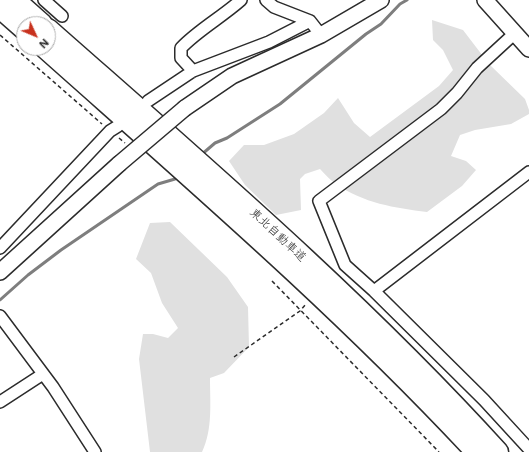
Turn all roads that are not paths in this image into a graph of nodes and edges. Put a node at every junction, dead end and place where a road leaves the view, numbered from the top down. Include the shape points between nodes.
1 (15, 0) edge
2 (44, 0) edge
3 (241, 0) edge
4 (266, 0) edge
5 (381, 0) edge
6 (485, 0) edge
7 (0, 8) edge
8 (33, 16) edge
9 (52, 16) edge
10 (310, 21) junction
11 (16, 22) edge
12 (56, 23) edge
13 (515, 33) junction
14 (321, 35) junction
15 (529, 49) edge
16 (55, 56) edge
17 (193, 71) junction
18 (148, 101) dead end
19 (114, 128) road end
20 (182, 158) junction
21 (529, 172) edge
22 (198, 173) junction
23 (0, 248) edge
24 (0, 272) edge
25 (374, 291) junction
26 (0, 316) edge
27 (43, 374) junction
28 (0, 402) edge
29 (529, 449) edge
30 (95, 452) edge
31 (476, 452) edge
32 (498, 452) edge

1 - 8 highway
2 - 9 street
3 - 17 street via 181,48 181,58
4 - 10 street via 274,7
5 - 14 street
6 - 13 street
7 - 11 highway
10 - 14 street
10 - 17 street via 269,42
12 - 20 highway, 東北自動車道
13 - 15 street
13 - 25 street via 477,68 441,109 319,201 345,264
14 - 24 street, bridge via 232,76 185,108 118,164
16 - 20 highway, 東北自動車道
17 - 18 street
19 - 23 street
20 - 22 highway, 東北自動車道
21 - 25 street
22 - 31 highway, 東北自動車道 via 262,242 365,339
22 - 32 highway, 東北自動車道 via 274,230 376,326
25 - 29 street via 484,400
26 - 27 street
27 - 28 street
27 - 30 street

